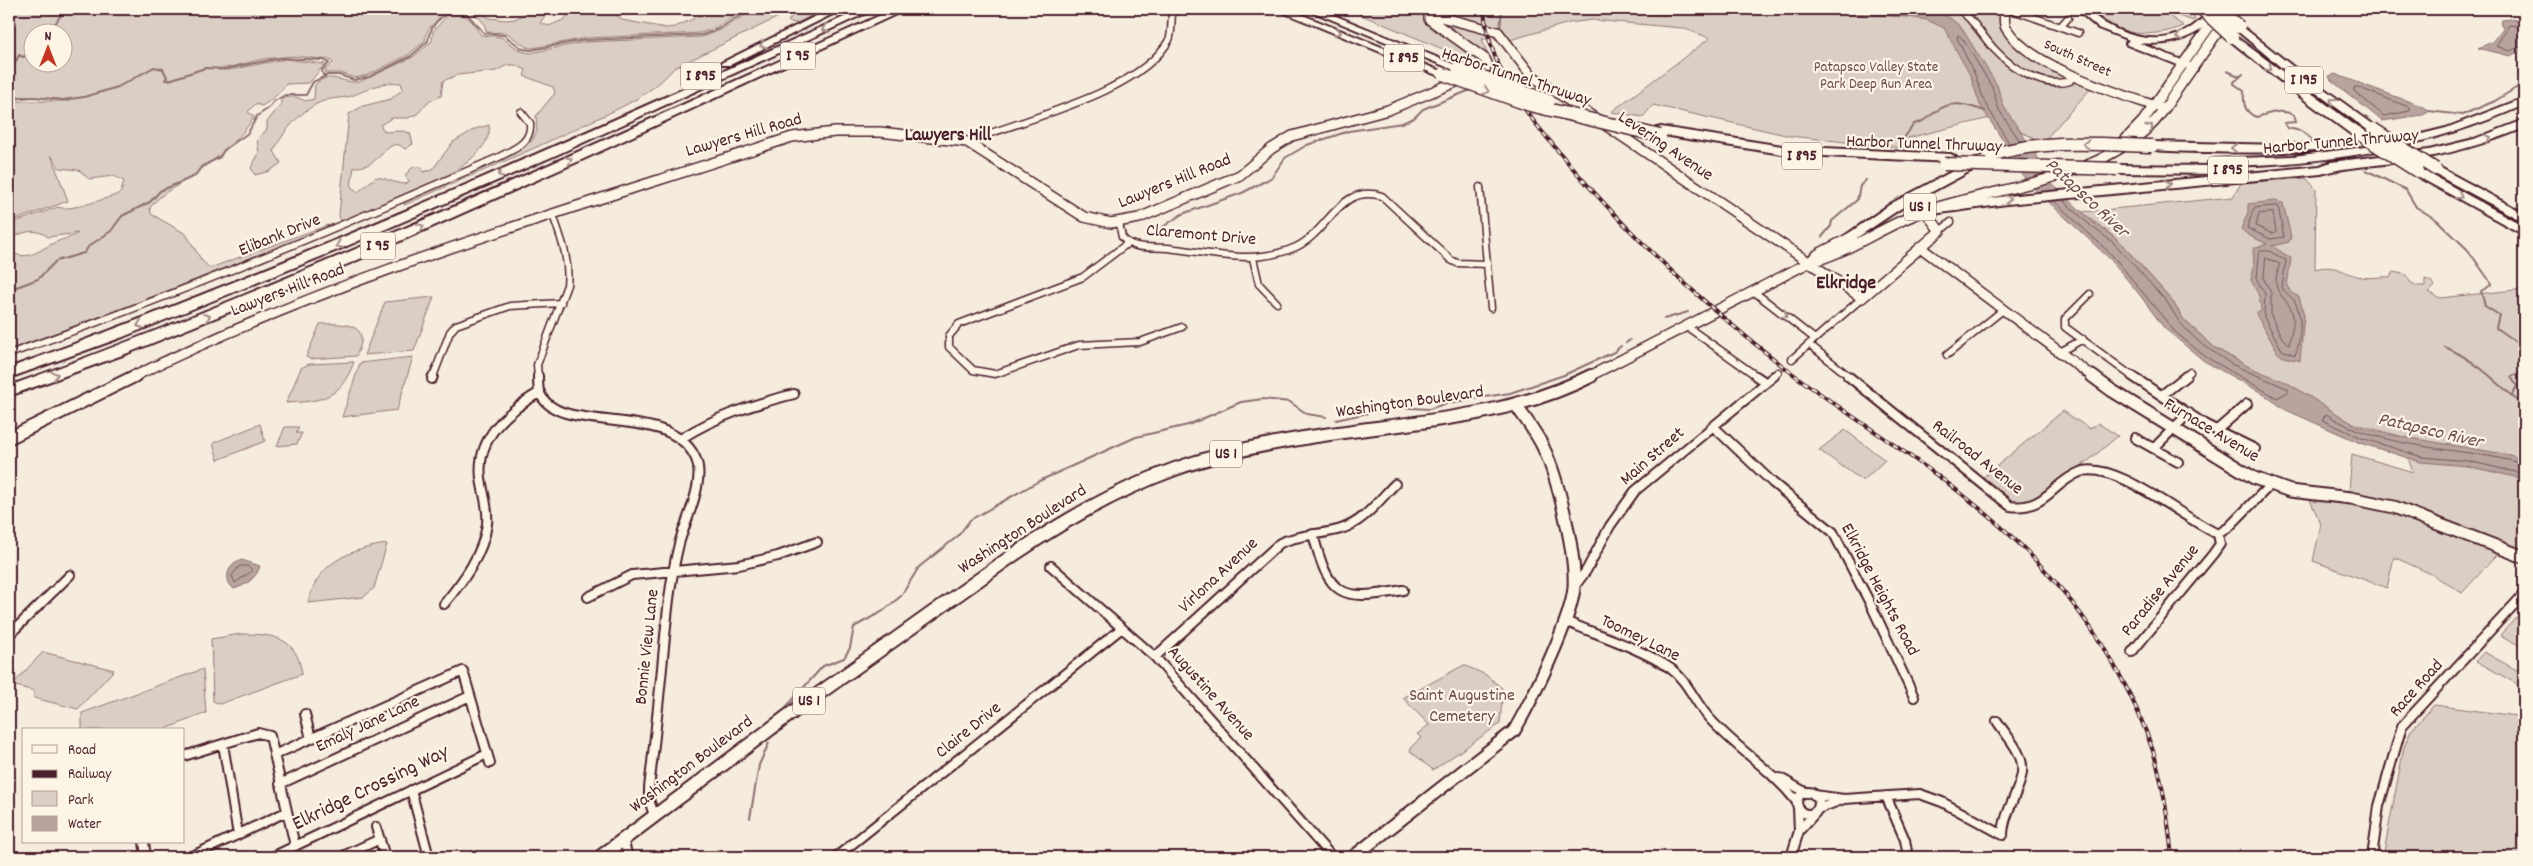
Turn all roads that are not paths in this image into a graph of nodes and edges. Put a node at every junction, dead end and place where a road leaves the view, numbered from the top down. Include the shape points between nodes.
1 (838, 9) edge
2 (870, 9) edge
3 (902, 9) edge
4 (914, 9) edge
5 (1280, 9) edge
6 (1311, 9) edge
7 (1419, 9) edge
8 (1959, 9) edge
9 (2005, 9) edge
10 (2010, 9) edge
11 (2076, 9) edge
12 (2081, 9) edge
13 (2220, 9) edge
14 (2234, 9) edge
15 (2199, 10) edge
16 (1172, 14) dead end
17 (1429, 14) junction
18 (2068, 18) dead end
19 (2060, 27) junction
20 (857, 29) junction
21 (2078, 33) dead end
22 (2125, 36) junction
23 (2190, 63) junction
24 (2073, 75) junction
25 (2524, 102) edge
26 (2154, 105) junction
27 (2164, 109) junction
28 (521, 112) dead end
29 (2473, 124) junction
30 (2524, 124) edge
31 (1661, 133) junction
32 (966, 142) junction
33 (565, 145) junction
34 (2338, 165) junction
35 (2076, 166) junction
36 (2120, 166) junction
37 (2016, 182) junction
38 (1480, 187) dead end
39 (1925, 211) junction
40 (553, 215) junction
41 (2524, 218) edge
42 (1951, 222) dead end
43 (1119, 223) junction
44 (1940, 231) junction
45 (2524, 231) edge
46 (1845, 240) junction
47 (1128, 244) junction
48 (1920, 248) junction
49 (1253, 258) junction
50 (1808, 263) junction
51 (1487, 264) junction
52 (1753, 291) junction
53 (2090, 294) dead end
54 (1862, 298) junction
55 (561, 303) junction
56 (1277, 303) dead end
57 (1491, 308) dead end
58 (2003, 310) junction
59 (1686, 326) junction
60 (1182, 327) dead end
61 (2082, 339) junction
62 (1812, 341) junction
63 (2060, 352) junction
64 (9, 354) edge
65 (1947, 355) dead end
66 (1792, 359) dead end
67 (1778, 372) dead end
68 (2190, 372) dead end
69 (9, 373) edge
70 (432, 379) dead end
71 (1765, 382) junction
72 (9, 391) edge
73 (540, 392) junction
74 (794, 394) dead end
75 (2162, 396) junction
76 (1536, 398) junction
77 (2246, 404) dead end
78 (1516, 405) junction
79 (2189, 413) junction
80 (1528, 421) junction
81 (1714, 426) junction
82 (2173, 429) junction
83 (2217, 430) junction
84 (9, 438) edge
85 (682, 438) junction
86 (2135, 438) dead end
87 (2154, 448) junction
88 (2255, 449) dead end
89 (2178, 462) dead end
90 (1395, 484) dead end
91 (2270, 485) junction
92 (1313, 534) junction
93 (2218, 534) junction
94 (817, 542) dead end
95 (2524, 557) edge
96 (1051, 566) dead end
97 (673, 572) junction
98 (70, 575) dead end
99 (1574, 588) junction
100 (1403, 590) dead end
101 (2524, 594) edge
102 (588, 597) dead end
103 (444, 604) dead end
104 (1565, 621) junction
105 (1122, 628) junction
106 (9, 635) edge
107 (2132, 652) dead end
108 (1155, 657) junction
109 (470, 696) junction
110 (1914, 697) dead end
111 (305, 714) dead end
112 (1997, 721) dead end
113 (311, 739) junction
114 (223, 744) junction
115 (274, 755) junction
116 (185, 756) edge
117 (1778, 777) junction
118 (280, 784) junction
119 (412, 790) junction
120 (1810, 794) junction
121 (1886, 796) junction
122 (1844, 799) junction
123 (1797, 804) junction
124 (1817, 810) junction
125 (286, 812) junction
126 (654, 816) junction
127 (376, 827) dead end
128 (1799, 831) junction
129 (238, 834) junction
130 (380, 839) junction
131 (623, 839) junction
132 (144, 844) edge
133 (295, 846) junction
134 (146, 857) edge
135 (190, 857) edge
136 (272, 857) edge
137 (341, 857) edge
138 (385, 857) edge
139 (429, 857) edge
140 (600, 857) edge
141 (628, 857) edge
142 (836, 857) edge
143 (1332, 857) edge
144 (1353, 857) edge
145 (1791, 857) edge
146 (1908, 857) edge
147 (2372, 857) edge

1 -> 33 highway, I 895
2 -> 33 highway, I 95
3 - 20 highway, I 95
4 - 20 highway
5 -> 31 highway, Harbor Tunnel Thruway / I 895, bridge via 1530,105
6 - 31 highway, Harbor Tunnel Thruway / I 895, bridge via 1558,104
7 - 17 street
8 - 24 street via 1997,52 2027,74 2047,82 2061,83
9 - 24 street, South Street via 2004,22 2019,43 2035,57
10 - 19 street
11 - 23 highway via 2100,29
12 - 22 highway via 2097,23
13 -> 22 highway via 2197,29 2180,37 2151,40
13 - 23 main road, Washington Boulevard / US 1
41 -> 13 highway, I 195, bridge via 2435,169 2373,129 2293,72
14 - 23 main road, Washington Boulevard / US 1
15 -> 45 highway, I 195, bridge via 2356,132 2417,171
16 - 32 street via 1171,37 1163,51 1126,80
17 - 43 street, Lawyers Hill Road via 1429,19 1485,59 1485,70 1388,110 1292,136 1271,148 1240,175 1139,218
17 - 50 street, Levering Avenue via 1498,32 1506,39 1520,65 1532,75
18 - 19 street
19 - 21 street
72 -> 20 highway, I 95 via 145,342 315,273
22 - 23 highway
23 - 26 main road, Washington Boulevard / US 1
23 - 27 main road, Washington Boulevard / US 1
24 - 26 street, South Street
25 - 29 highway, Harbor Tunnel Thruway / I 895
26 - 27 street, South Street
26 - 35 main road, Washington Boulevard / US 1 via 2134,133 2120,144
35 -> 27 main road, Washington Boulevard / US 1 via 2114,155 2128,146 2152,125
28 - 64 street, Elibank Drive via 530,123 529,136 520,146 498,157 281,252 155,302
29 - 36 highway, Harbor Tunnel Thruway / I 895 via 2425,139 2321,156
29 -> 46 highway, bridge via 2406,138 2330,147 2282,149 2049,144 2014,149 1991,155 1896,206
34 -> 30 highway, Harbor Tunnel Thruway / I 895 via 2452,148
31 - 36 highway, Harbor Tunnel Thruway / I 895, bridge via 1782,150 1947,161
32 - 40 street, Lawyers Hill Road via 860,131 808,133 751,148
32 - 43 street, Lawyers Hill Road via 1084,217 1102,223
33 -> 69 highway, I 95 via 248,283
34 - 36 highway, Harbor Tunnel Thruway / I 895 via 2227,170
39 -> 34 highway via 2030,197 2321,170
35 - 37 main road, Washington Boulevard / US 1
37 - 39 main road, Washington Boulevard / US 1
37 - 46 main road, Washington Boulevard / US 1 via 1911,210
38 - 51 street
39 - 44 street
39 - 50 main road, Washington Boulevard / US 1 via 1824,260
40 - 55 street via 569,262
40 - 84 street, Lawyers Hill Road via 366,278 221,334
42 - 44 street
43 - 47 street, Claremont Drive via 1122,237
44 - 48 street
46 - 50 main road, Washington Boulevard / US 1
47 - 49 street, Claremont Drive
47 - 60 street via 1084,278 959,324 948,336 949,347 973,370 995,374 1079,345 1140,342
48 - 54 street
48 - 58 street, Furnace Avenue
49 - 51 street, Claremont Drive via 1266,257 1300,245 1354,195 1369,192 1382,196 1451,260
49 - 56 street via 1259,287
50 - 52 main road, Washington Boulevard / US 1
50 - 54 street, Levering Avenue
51 - 57 street
52 - 59 main road, Washington Boulevard / US 1
52 -> 62 street, Railroad Avenue
53 - 61 street via 2065,319 2065,327
54 - 62 street
55 - 70 street via 510,306 456,325 450,332
55 - 73 street via 537,365
58 - 63 street, Furnace Avenue
58 - 65 street
59 - 71 street
59 - 76 main road, Washington Boulevard / US 1 via 1584,379
61 - 63 street
61 - 75 street
62 - 66 street
62 - 93 street, Railroad Avenue via 2010,506 2020,509 2032,507 2078,474 2095,470 2133,484 2192,522
63 - 82 street, Furnace Avenue via 2111,390
67 - 71 street, Main Street
68 - 75 street
71 - 81 street, Main Street
73 - 85 street via 545,400 562,412 591,419 654,425
73 - 103 street via 506,416 484,445 480,468 487,511 484,539 470,570
74 - 85 street via 730,411
75 - 79 street
76 - 78 main road, Washington Boulevard / US 1
76 - 80 street via 1529,410
77 - 83 street
78 - 80 street
78 - 126 main road, Washington Boulevard / US 1 via 1456,418 1245,449 1175,469 1121,492 1053,528 1012,556
79 - 82 street
79 - 83 street
80 - 99 street via 1554,473 1569,538
81 - 99 street, Main Street via 1657,471 1627,500
81 - 110 street, Elkridge Heights Road via 1774,483 1833,532
82 - 87 street
82 - 91 street, Furnace Avenue
83 - 88 street
85 - 97 street via 696,458 698,469 695,492
86 - 87 street
87 - 89 street
90 - 92 street, Virlona Avenue via 1352,524
91 - 93 street, Paradise Avenue
91 - 95 street, Furnace Avenue via 2299,493 2394,507
92 - 100 street via 1327,578 1339,589 1360,595
92 - 108 street, Virlona Avenue via 1280,542
93 - 107 street, Paradise Avenue via 2220,544 2213,554
94 - 97 street via 758,562
96 - 105 street, Augustine Avenue
97 - 102 street, Bonnie View Lane via 632,575
97 - 126 street, Bonnie View Lane via 649,788
98 - 106 street
99 - 104 street
101 - 147 street, Race Road via 2402,726 2379,806
104 - 117 street, Toomey Lane via 1674,671 1686,683 1709,719
104 - 144 street via 1514,731
105 - 108 street, Augustine Avenue
105 - 142 street, Claire Drive
108 - 143 street, Augustine Avenue
109 - 113 street via 463,671
109 - 118 street, Emaly Jane Lane
109 - 119 street, Elkridge Crossing Way via 488,758
111 - 113 street
112 - 121 street via 2023,767 2002,821 2003,834 1930,796 1909,793
113 - 115 street
114 - 115 street via 258,733 265,734 270,736
114 - 116 street
114 - 129 street
115 - 118 street
117 - 120 street, Toomey Lane
117 - 123 street, Toomey Lane
118 - 125 street
119 - 133 street, Elkridge Crossing Way
119 - 139 street
120 - 122 street, Toomey Lane
120 - 123 street via 1798,796
120 - 124 street via 1819,804
121 - 122 street
121 - 146 street via 1905,840
122 - 124 street
123 - 124 street via 1807,813
123 - 128 street
124 - 128 street
125 - 129 street
125 - 133 street
126 - 131 main road, Washington Boulevard / US 1
127 - 130 street
128 - 145 street
129 - 135 street
130 - 137 street
130 - 138 street
131 - 140 main road, Washington Boulevard / US 1
131 - 141 street
132 - 134 street
133 - 136 street, Elkridge Crossing Way

